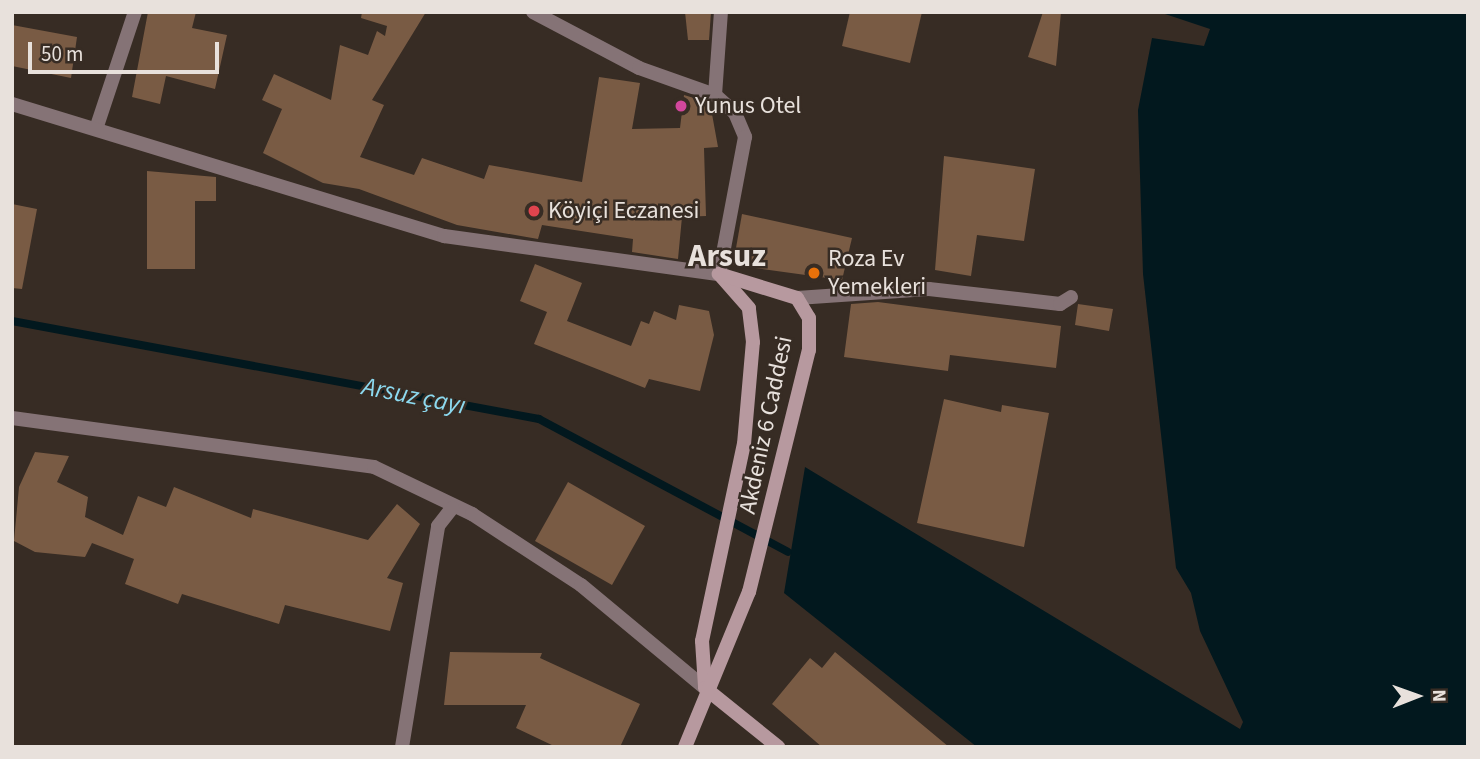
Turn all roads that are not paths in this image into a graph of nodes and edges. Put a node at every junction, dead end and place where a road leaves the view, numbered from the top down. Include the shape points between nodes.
1 (135, 12) edge
2 (533, 12) edge
3 (721, 12) edge
4 (715, 95) junction
5 (12, 104) edge
6 (96, 129) junction
7 (719, 274) junction
8 (1071, 297) dead end
9 (797, 298) junction
10 (12, 418) edge
11 (452, 508) junction
12 (705, 688) junction
13 (402, 747) edge
14 (685, 747) edge
15 (778, 747) edge

1 - 6 street
2 - 4 street via 639,68
3 - 4 street
4 - 7 street via 735,113 745,137
5 - 6 street
6 - 7 street via 444,236
7 - 9 main road
7 - 12 main road, Akdeniz 6 Caddesi via 749,308 753,324 749,405 706,612
8 - 9 street via 1060,304 929,289
9 - 12 main road, Akdeniz 6 Caddesi via 810,333 794,415 748,592
10 - 11 street via 374,467
11 - 12 street via 472,514 581,585
11 - 13 street via 438,526
12 - 14 main road
12 - 15 main road

